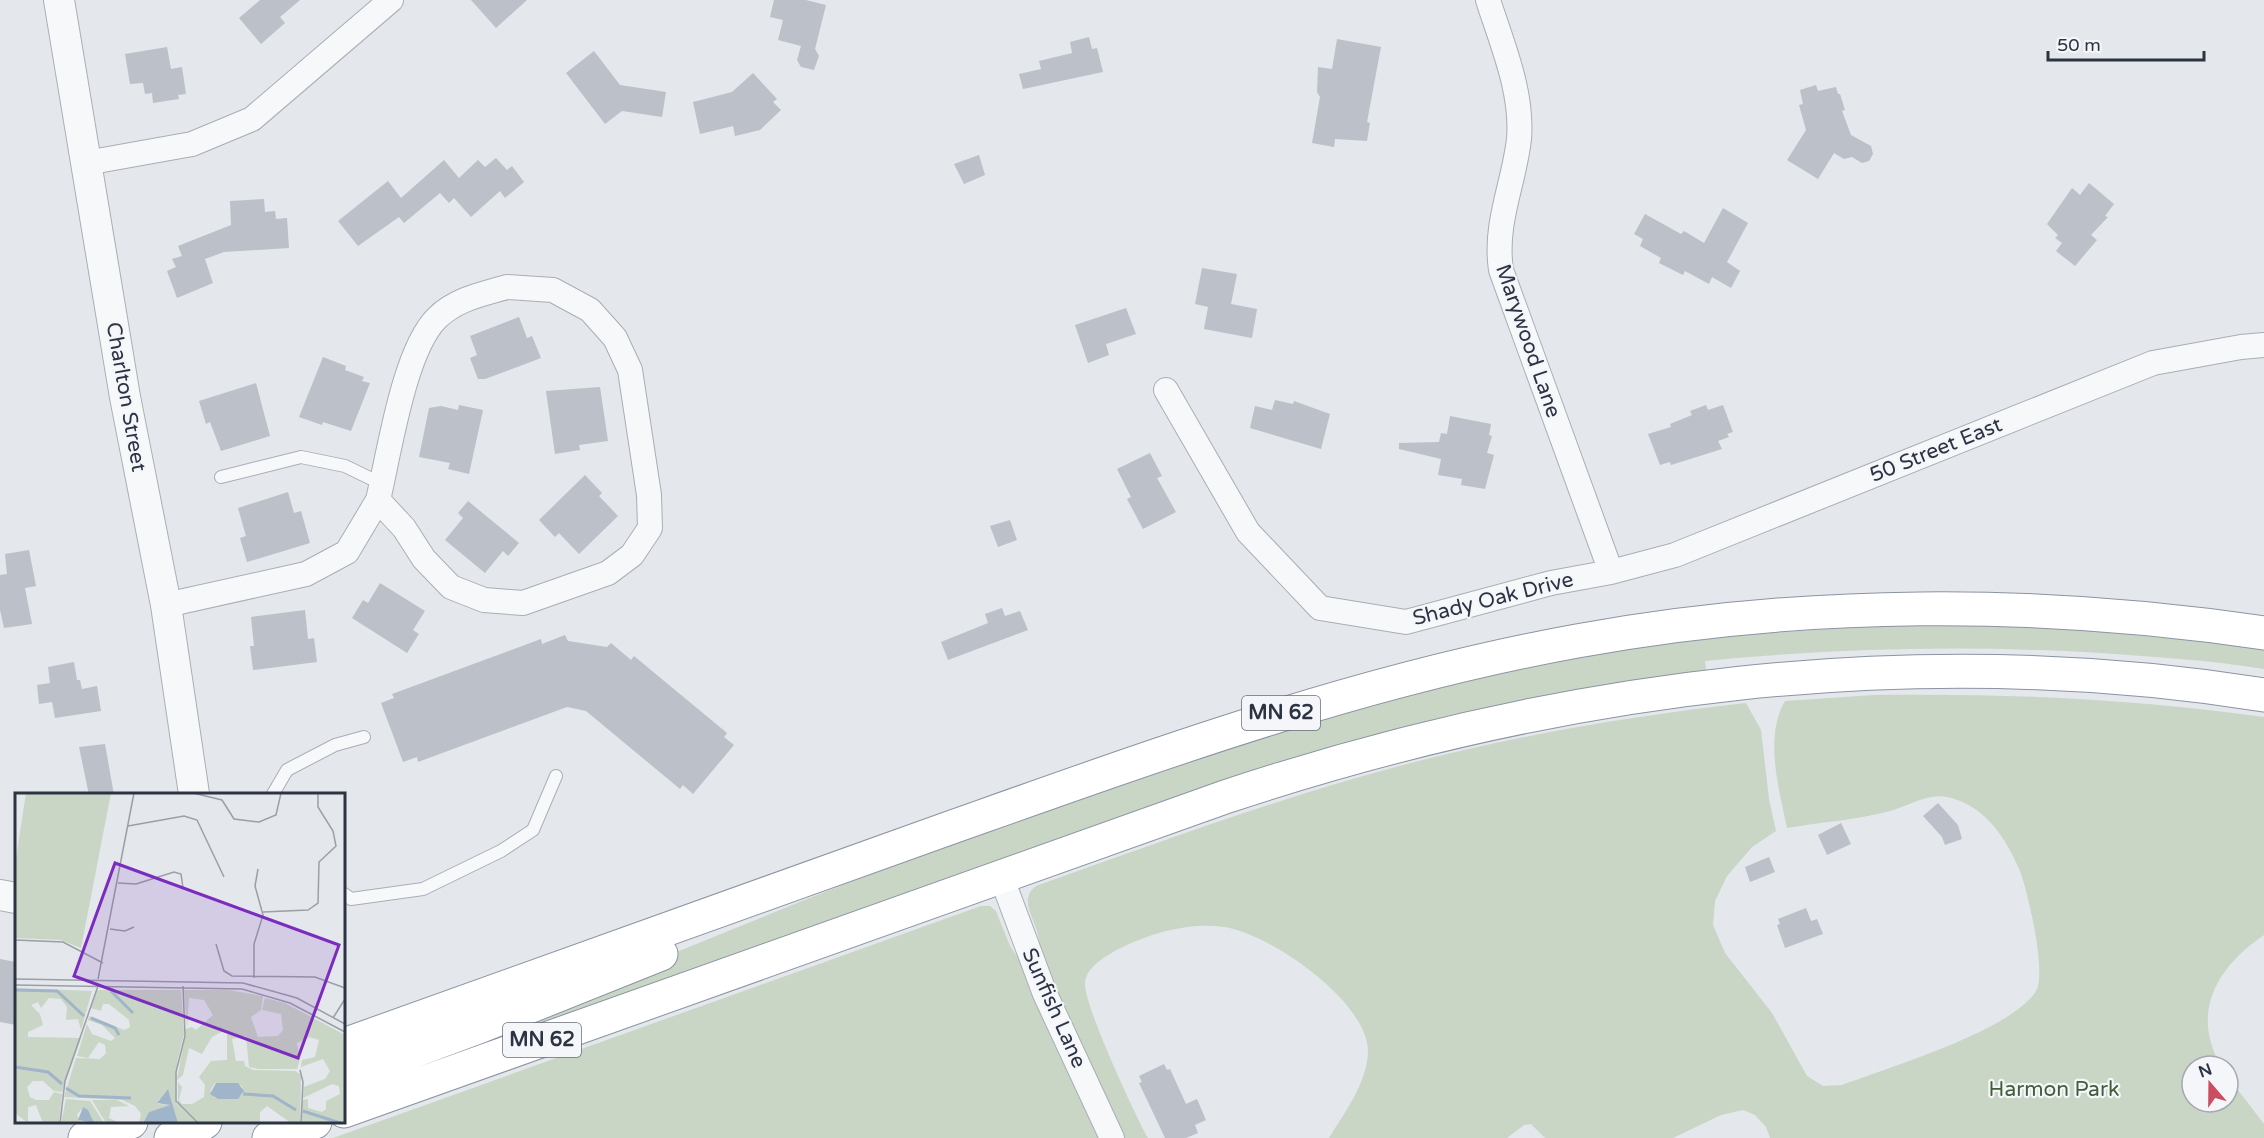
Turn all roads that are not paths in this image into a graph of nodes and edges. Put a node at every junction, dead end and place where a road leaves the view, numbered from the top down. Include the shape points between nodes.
1 (59, 0) edge
2 (391, 0) edge
3 (1488, 0) edge
4 (86, 163) junction
5 (2264, 345) edge
6 (1166, 390) dead end
7 (221, 477) dead end
8 (380, 492) junction
9 (1611, 572) junction
10 (166, 605) junction
11 (2264, 633) edge
12 (2264, 695) edge
13 (364, 737) dead end
14 (556, 776) dead end
15 (194, 793) edge
16 (274, 793) edge
17 (898, 846) junction
18 (1000, 876) junction
19 (0, 895) edge
20 (345, 895) edge
21 (15, 898) edge
22 (345, 1045) edge
23 (345, 1077) edge
24 (345, 1111) edge
25 (128, 1123) edge
26 (203, 1123) edge
27 (257, 1123) edge
28 (312, 1123) edge
29 (85, 1138) edge
30 (171, 1138) edge
31 (250, 1138) edge
32 (269, 1138) edge
33 (1112, 1138) edge

1 - 4 street, Charlton Street
2 - 4 street via 252,119 192,144
3 - 9 street, Marywood Lane via 1512,77 1519,116 1519,138 1498,232 1501,270
4 - 10 street, Charlton Street via 125,397
5 - 9 street, 50 Street East via 2153,363 1675,555
6 - 9 street, Shady Oak Drive via 1248,532 1320,608 1406,622 1551,583
7 - 8 lane via 301,458 345,466
8 - 8 street via 424,560 452,587 484,600 523,603 608,573 632,555 650,528 649,495 630,370 615,338 590,310 553,290 507,287 468,297 436,318 412,357
8 - 10 street via 347,552 306,574
10 - 15 street, Charlton Street
11 - 17 highway, MN 62 via 2105,615 1961,609 1724,620 1630,632 1443,669 1305,706
12 - 18 highway, MN 62 via 2110,678 1966,672 1795,678 1640,694 1545,710 1408,741 1254,787
13 - 16 lane via 335,745 287,770
14 - 20 lane via 533,830 501,851 423,889 351,899
17 - 22 highway, MN 62
17 - 23 highway via 750,918
18 - 24 highway, MN 62
18 - 33 street, Sunfish Lane via 1045,994
19 - 21 street
25 - 29 highway
26 - 30 highway
27 - 31 highway
28 - 32 highway

